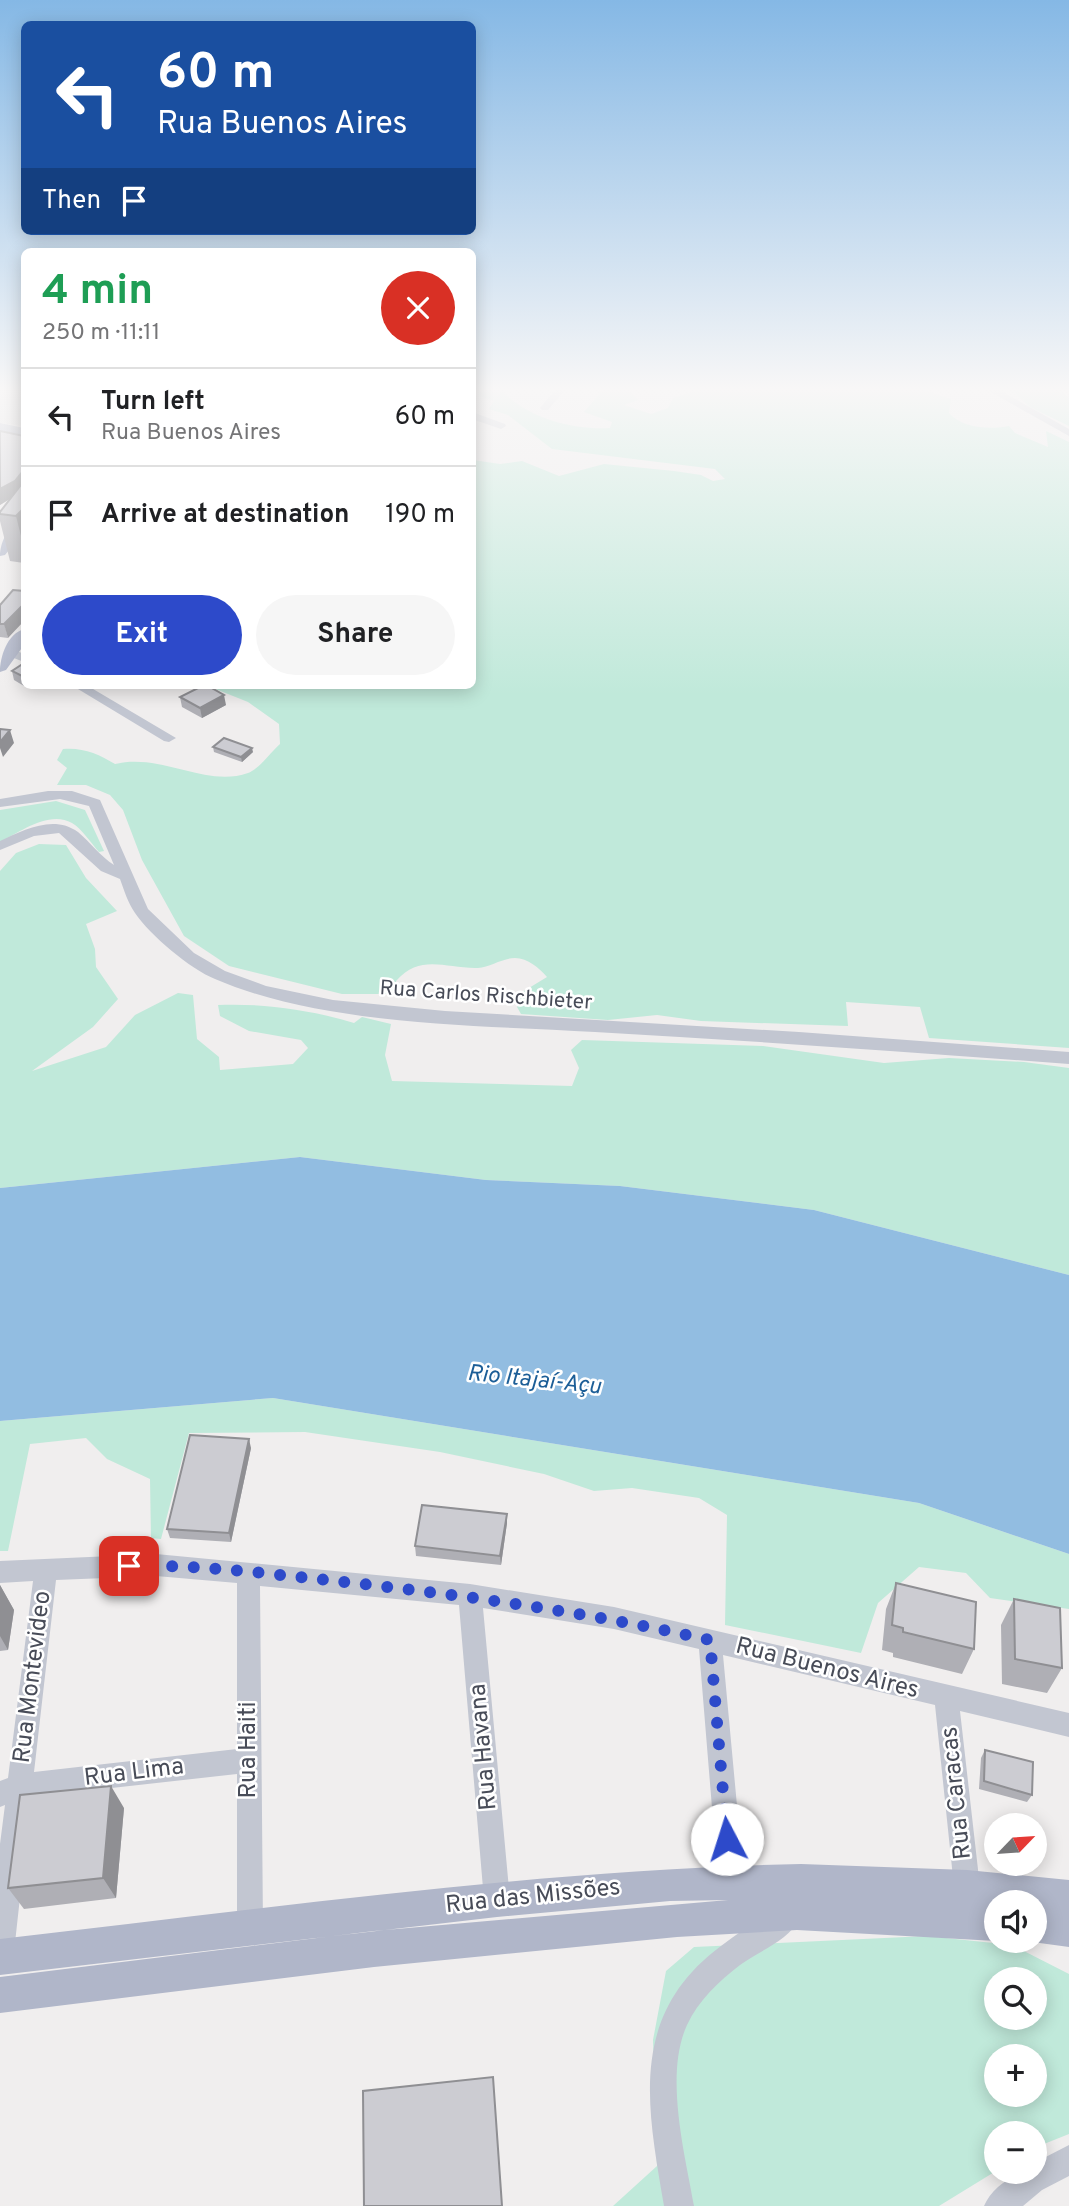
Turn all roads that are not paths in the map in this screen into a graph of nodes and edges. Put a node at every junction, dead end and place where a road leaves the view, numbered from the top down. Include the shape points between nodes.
1 (21, 526) edge
2 (0, 552) edge
3 (21, 638) edge
4 (11, 653) edge
5 (0, 667) edge
6 (84, 689) edge
7 (169, 738) dead end
8 (0, 803) edge
9 (0, 846) edge
10 (128, 877) junction
11 (1069, 1058) edge
12 (46, 1568) junction
13 (0, 1572) edge
14 (248, 1572) junction
15 (470, 1595) junction
16 (710, 1640) junction
17 (947, 1698) junction
18 (1069, 1725) edge
19 (249, 1760) junction
20 (10, 1790) edge
21 (731, 1881) junction
22 (967, 1887) junction
23 (498, 1900) junction
24 (2, 1910) edge
25 (797, 1913) junction
26 (984, 1923) edge
27 (1060, 1926) edge
28 (250, 1928) junction
29 (470, 1940) junction
30 (0, 1955) edge
31 (0, 1995) edge
32 (1069, 2160) edge
33 (679, 2206) edge
34 (999, 2206) edge

1 - 2 main road
3 - 4 main road
4 - 5 main road
6 - 7 street
8 - 10 street, Rua Carlos Rischbieter via 46,794 69,794 95,803
9 - 10 street via 34,830 56,827 71,833 104,867
10 - 11 street, Rua Carlos Rischbieter via 141,911 188,957 219,975 263,991 333,1006
12 - 13 street, Rua Buenos Aires
12 - 14 street, Rua Buenos Aires via 156,1565
12 - 20 street, Rua Montevideo
14 - 15 street, Rua Buenos Aires
14 - 19 street, Rua Haiti
15 - 16 street, Rua Buenos Aires via 614,1618
15 - 23 street, Rua Havana
16 - 17 street, Rua Buenos Aires
16 - 21 street
17 - 18 street, Rua Buenos Aires
17 - 22 street, Rua Caracas
19 - 20 street, Rua Lima
19 - 28 street, Rua Haiti
20 - 24 street, Rua Montevideo
21 - 22 main road, Rua das Missões
21 - 23 main road, Rua das Missões
22 - 27 main road, Rua das Missões
23 - 28 main road, Rua das Missões
23 - 29 main road via 489,1919
24 - 30 street, Rua Montevideo
25 - 26 main road, Rua das Missões
25 - 29 main road, Rua das Missões
25 - 33 street via 747,1943 699,1983 676,2016 665,2066 666,2128
28 - 30 main road, Rua das Missões
29 - 31 main road, Rua das Missões
32 - 34 street via 1032,2180

